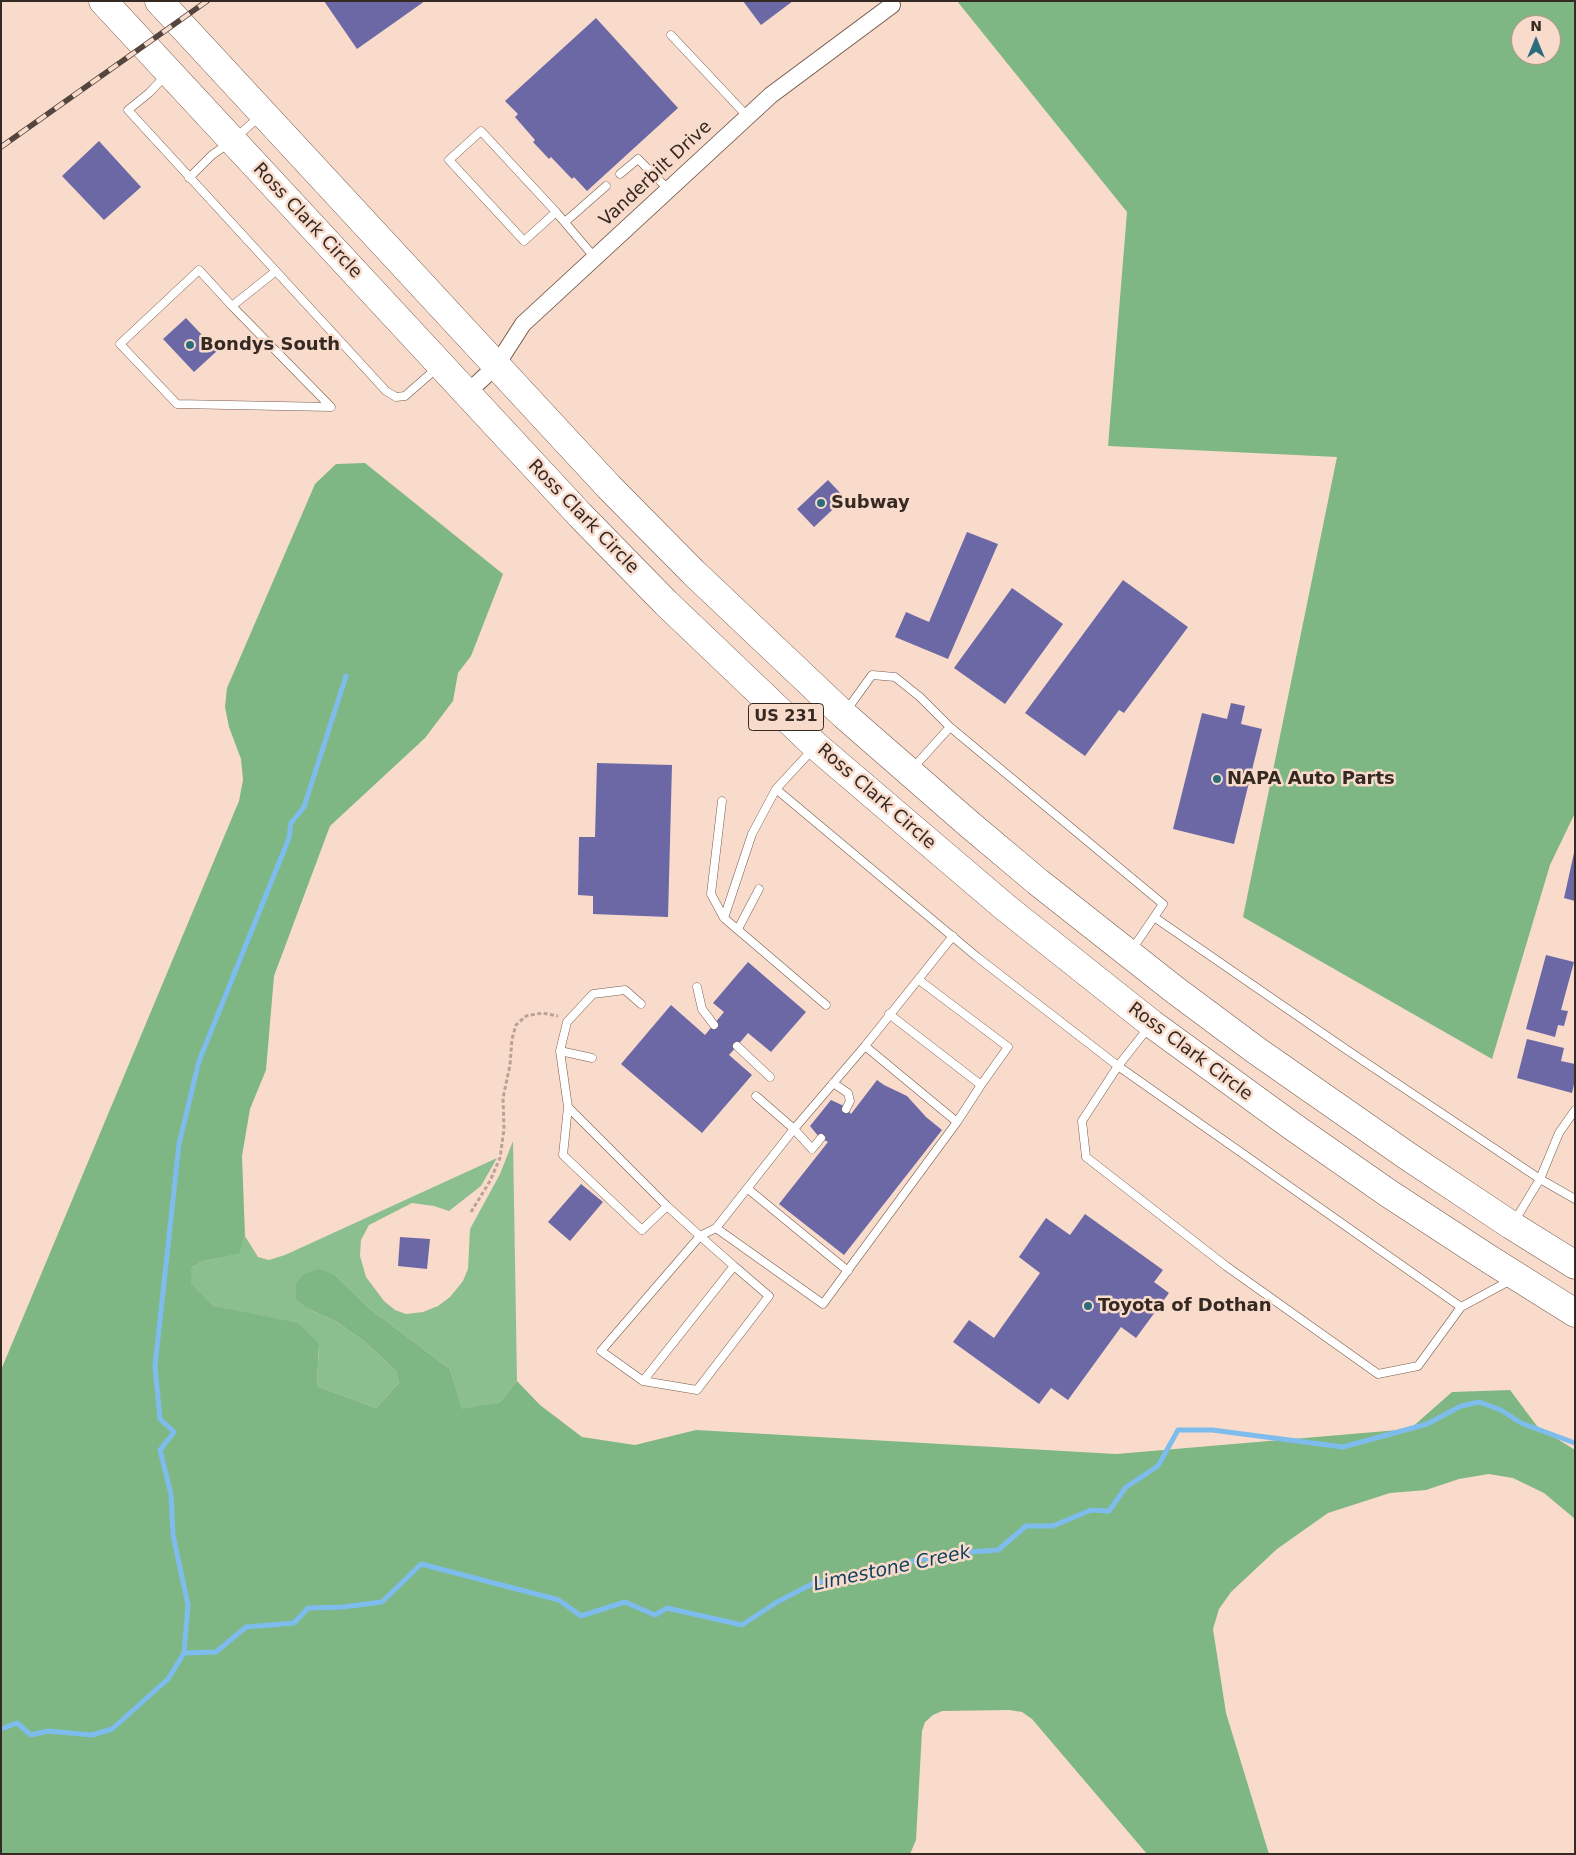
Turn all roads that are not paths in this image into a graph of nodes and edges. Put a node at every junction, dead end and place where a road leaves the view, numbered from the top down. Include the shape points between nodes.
1 (103, 1) edge
2 (159, 1) edge
3 (892, 5) dead end
4 (671, 35) dead end
5 (168, 72) junction
6 (263, 113) junction
7 (748, 117) junction
8 (232, 141) junction
9 (620, 174) dead end
10 (189, 178) junction
11 (606, 186) dead end
12 (669, 190) junction
13 (556, 212) junction
14 (565, 222) junction
15 (595, 258) junction
16 (276, 271) junction
17 (232, 306) junction
18 (440, 364) junction
19 (496, 366) junction
20 (467, 393) junction
21 (694, 573) junction
22 (666, 603) junction
23 (844, 715) junction
24 (950, 727) junction
25 (816, 746) junction
26 (909, 772) junction
27 (776, 789) junction
28 (722, 801) dead end
29 (759, 889) dead end
30 (1154, 917) junction
31 (724, 918) junction
32 (738, 929) junction
33 (953, 936) junction
34 (1128, 954) junction
35 (919, 980) junction
36 (697, 987) dead end
37 (1175, 990) junction
38 (641, 1004) dead end
39 (826, 1005) dead end
40 (889, 1014) junction
41 (1152, 1024) junction
42 (714, 1025) dead end
43 (737, 1046) dead end
44 (865, 1046) junction
45 (560, 1051) junction
46 (592, 1058) dead end
47 (1118, 1066) junction
48 (770, 1077) dead end
49 (833, 1083) junction
50 (981, 1085) junction
51 (756, 1096) dead end
52 (568, 1107) junction
53 (846, 1109) dead end
54 (1575, 1110) edge
55 (958, 1122) junction
56 (794, 1129) junction
57 (821, 1138) dead end
58 (1540, 1179) junction
59 (748, 1189) junction
60 (1575, 1199) edge
61 (667, 1206) junction
62 (1511, 1225) junction
63 (716, 1228) junction
64 (700, 1236) junction
65 (1489, 1259) junction
66 (1575, 1265) edge
67 (734, 1266) junction
68 (848, 1270) junction
69 (1517, 1276) junction
70 (1461, 1307) junction
71 (1575, 1313) edge
72 (643, 1381) junction

1 - 5 highway, Ross Clark Circle / US 231
2 - 6 highway, US 231
3 - 7 street, Vanderbilt Drive via 771,95
4 - 7 lane
5 - 8 highway, Ross Clark Circle / US 231
5 - 10 lane via 128,110
6 - 8 lane
6 - 19 highway, US 231
7 - 12 street, Vanderbilt Drive
8 - 10 lane
8 - 18 highway, Ross Clark Circle / US 231
9 - 12 lane via 638,159
10 - 16 lane
11 - 14 lane
12 - 15 street, Vanderbilt Drive
13 - 13 lane via 481,131 449,160 524,241
13 - 14 lane
14 - 15 lane
15 - 19 street, Vanderbilt Drive via 523,324
16 - 17 lane
16 - 18 lane via 386,391 396,397 405,396
17 - 17 lane via 324,400 331,407 177,404 120,344 199,270
18 - 20 highway, Ross Clark Circle / US 231
19 - 20 street, Vanderbilt Drive
19 - 21 highway, US 231
20 - 22 highway, Ross Clark Circle / US 231
21 - 22 highway
21 - 23 highway, US 231
22 - 25 highway, Ross Clark Circle / US 231
23 - 24 lane via 872,675 895,677
23 - 25 highway
23 - 26 highway, US 231
24 - 26 lane
24 - 30 lane via 1163,904
25 - 27 lane
25 - 41 highway, Ross Clark Circle / US 231 via 1006,908
26 - 34 highway, US 231
27 - 31 lane via 752,834
27 - 33 lane
28 - 31 lane via 711,894
29 - 32 lane
30 - 34 lane
30 - 58 lane
31 - 32 lane
32 - 39 lane
33 - 35 lane
33 - 47 lane
34 - 37 highway, US 231
35 - 40 lane
35 - 50 lane via 1008,1047
36 - 42 lane via 702,1009
37 - 41 highway
37 - 62 highway, US 231 via 1299,1080
38 - 45 lane via 625,990 593,994 567,1022
40 - 44 lane
40 - 50 lane
41 - 47 lane
41 - 65 highway, Ross Clark Circle / US 231 via 1292,1126
43 - 48 lane
44 - 49 lane
44 - 55 lane
45 - 46 lane
45 - 52 lane
47 - 70 lane
47 - 70 lane via 1082,1121 1086,1157 1226,1266 1378,1374 1418,1366
49 - 53 lane via 848,1093 850,1101
49 - 56 lane
50 - 55 lane
51 - 56 lane
52 - 61 lane
52 - 61 lane via 563,1155 642,1230
54 - 58 lane via 1559,1132
55 - 68 lane
56 - 57 lane via 812,1149
56 - 59 lane
58 - 60 lane
58 - 62 lane
59 - 63 lane
59 - 68 lane
61 - 64 lane
62 - 65 highway
62 - 66 highway, US 231
63 - 64 lane
63 - 68 lane via 823,1304
64 - 67 lane
64 - 72 lane via 601,1351
65 - 69 highway, Ross Clark Circle / US 231
67 - 72 lane
67 - 72 lane via 769,1296 697,1390
69 - 70 lane
69 - 71 highway, Ross Clark Circle / US 231

